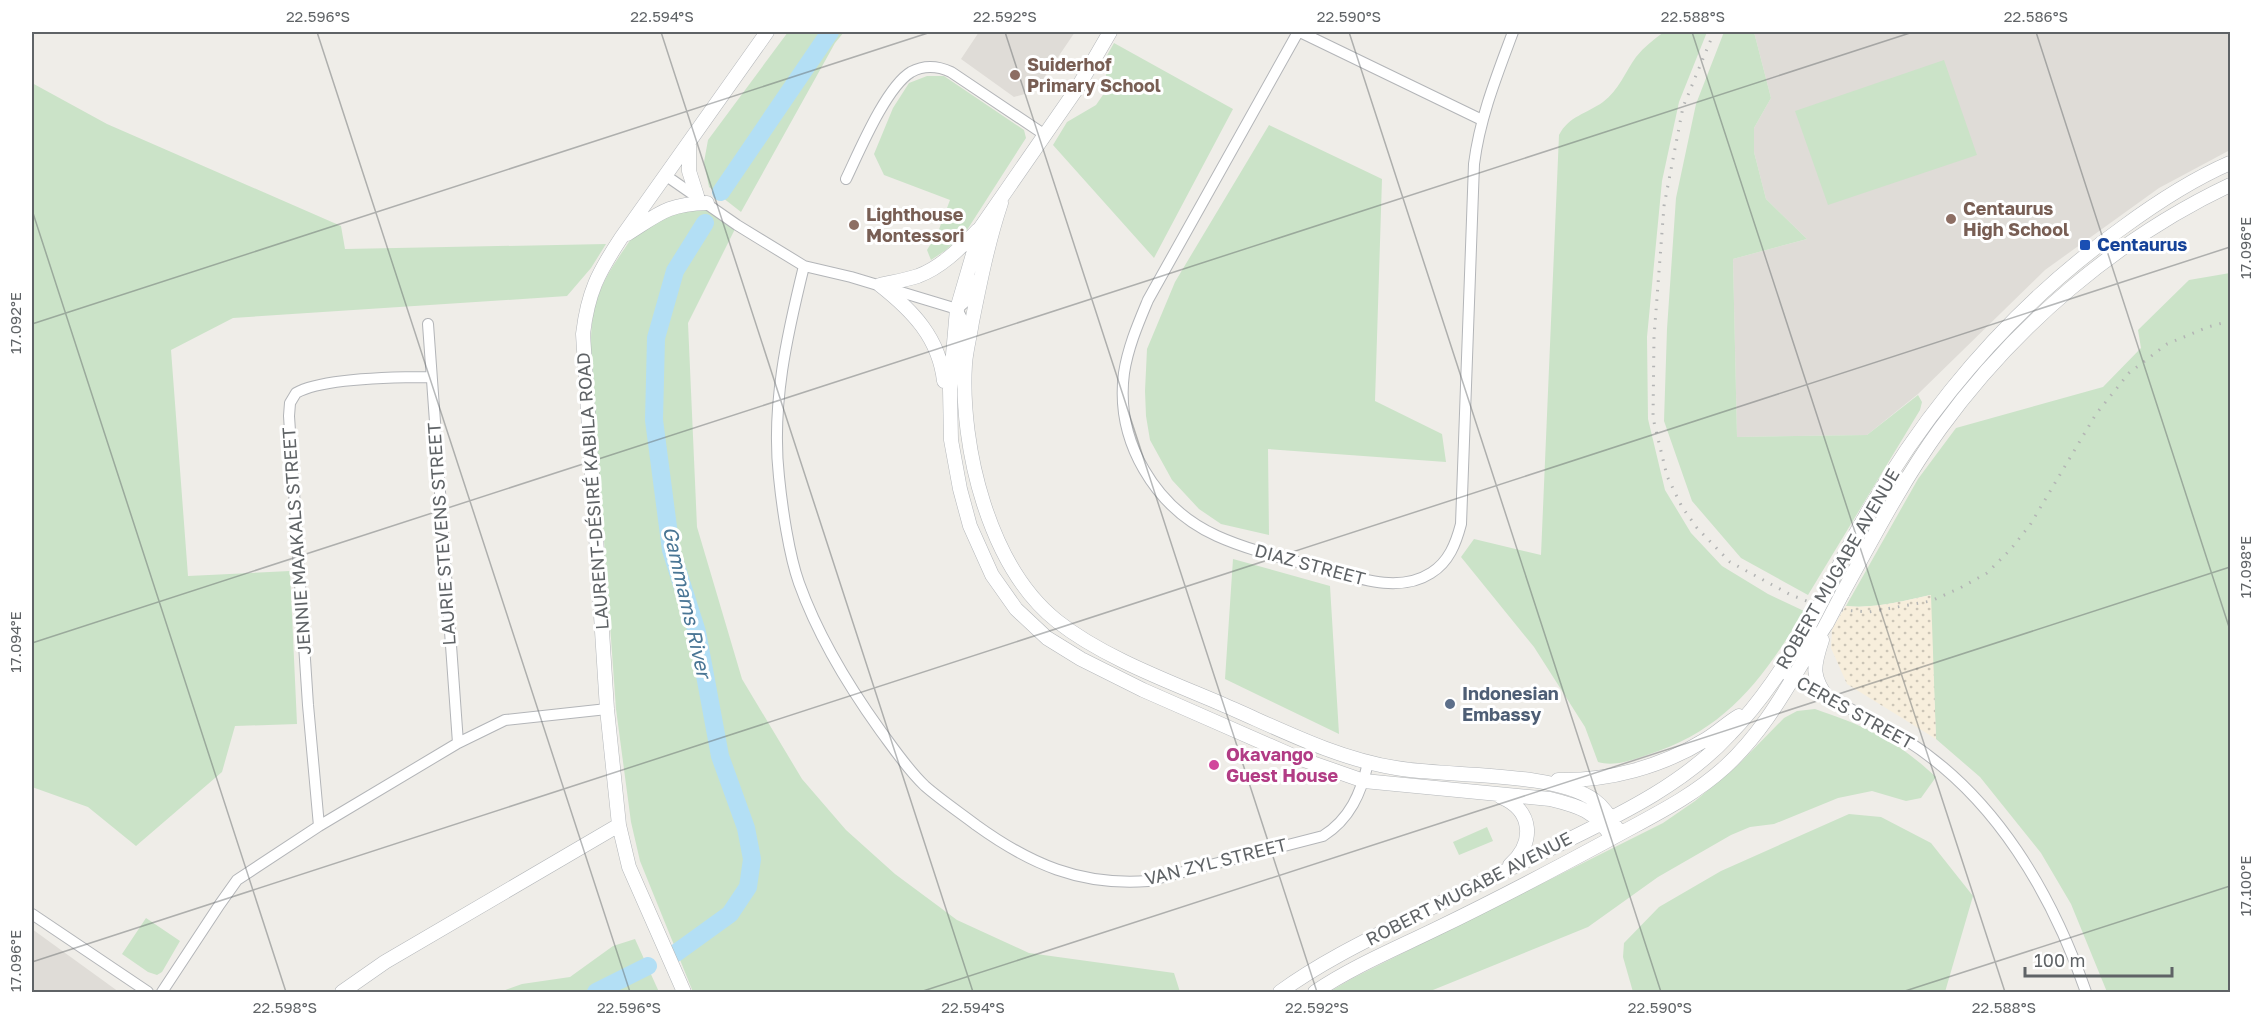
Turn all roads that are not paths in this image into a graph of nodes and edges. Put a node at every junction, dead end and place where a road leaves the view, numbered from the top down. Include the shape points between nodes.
1 (767, 32) edge
2 (1110, 32) edge
3 (1299, 32) edge
4 (1513, 32) edge
5 (1482, 120) junction
6 (1045, 135) junction
7 (689, 143) junction
8 (2230, 163) edge
9 (665, 175) junction
10 (846, 179) dead end
11 (2230, 184) edge
12 (1006, 190) junction
13 (702, 199) junction
14 (981, 227) junction
15 (621, 238) junction
16 (804, 266) junction
17 (982, 271) junction
18 (880, 285) junction
19 (957, 309) junction
20 (428, 324) dead end
21 (965, 363) junction
22 (431, 377) junction
23 (951, 440) junction
24 (1826, 625) junction
25 (1780, 672) junction
26 (1793, 679) junction
27 (1829, 700) junction
28 (1756, 705) junction
29 (607, 710) junction
30 (458, 743) junction
31 (1368, 763) junction
32 (1516, 779) junction
33 (1364, 782) junction
34 (1493, 794) junction
35 (1607, 821) junction
36 (619, 825) junction
37 (319, 826) junction
38 (1616, 836) junction
39 (1504, 870) junction
40 (32, 914) edge
41 (148, 993) edge
42 (162, 993) edge
43 (342, 993) edge
44 (684, 993) edge
45 (1280, 993) edge
46 (1315, 993) edge
47 (2086, 993) edge

1 - 7 street, LAURENT-DÉSIRÉ KABILA ROAD
2 - 6 street
3 - 5 street
3 - 5 street, DIAZ STREET via 1149,300 1131,340 1124,375 1128,439 1140,464 1181,515 1215,535 1249,549 1373,582 1397,584 1431,574 1455,547 1461,524 1474,164
4 - 5 street, DIAZ STREET
6 - 10 street via 951,72 925,67 913,71 895,88
6 - 12 street
7 - 9 street, LAURENT-DÉSIRÉ KABILA ROAD
7 - 13 street via 689,171
8 - 25 street, ROBERT MUGABE AVENUE, bridge via 2158,201 2087,252 2059,275 1971,365 1914,437
9 - 13 street
9 - 15 street, LAURENT-DÉSIRÉ KABILA ROAD
11 - 24 street, ROBERT MUGABE AVENUE, bridge via 2159,223 2099,265 2012,344 1939,431
12 - 14 street
12 - 17 street
13 - 15 street via 670,207
13 - 16 street
14 - 18 street via 950,258 935,267 918,276
14 - 19 street
15 - 29 street, LAURENT-DÉSIRÉ KABILA ROAD via 588,299 583,334
16 - 18 street
16 - 33 street, VAN ZYL STREET via 777,403 778,476 799,581 819,631 852,692 925,786 1005,846 1044,866 1071,875 1124,882 1148,880 1323,836 1340,823
17 - 19 street via 969,298
17 - 21 street
18 - 19 street
18 - 23 street via 904,304 935,346 942,366
19 - 21 street via 964,322
19 - 23 street via 950,389
20 - 22 street, LAURIE STEVENS STREET
21 - 31 street via 966,418 991,527 1009,566 1029,594 1056,620 1091,644 1311,743
22 - 30 street, LAURIE STEVENS STREET
22 - 37 street, JENNIE MAAKALS STREET via 388,377 312,387 296,393 291,403
23 - 33 street via 970,526 992,575 1016,609 1047,638 1143,690 1298,758
24 - 26 street, ROBERT MUGABE AVENUE
24 - 27 street via 1814,670
25 - 26 street, CERES STREET
25 - 28 street, ROBERT MUGABE AVENUE
26 - 27 street, CERES STREET
26 - 38 street, ROBERT MUGABE AVENUE via 1755,736 1724,768 1688,796
27 - 47 street, CERES STREET via 1923,751 1993,818 2048,900
28 - 32 street via 1694,747 1642,768 1583,780
28 - 35 street, ROBERT MUGABE AVENUE via 1695,766
29 - 30 street via 505,720
29 - 36 street, LAURENT-DÉSIRÉ KABILA ROAD
30 - 37 street
31 - 32 street
31 - 33 street, VAN ZYL STREET
32 - 35 street via 1582,793 1596,801
33 - 34 street
34 - 35 street via 1550,799 1574,805
34 - 39 street via 1510,801 1527,824 1525,848
35 - 38 street
35 - 39 street, ROBERT MUGABE AVENUE
36 - 43 street via 385,962
36 - 44 street, LAURENT-DÉSIRÉ KABILA ROAD via 630,867
37 - 42 street via 230,887
38 - 46 street, ROBERT MUGABE AVENUE
39 - 45 street, ROBERT MUGABE AVENUE via 1319,965
40 - 41 street

